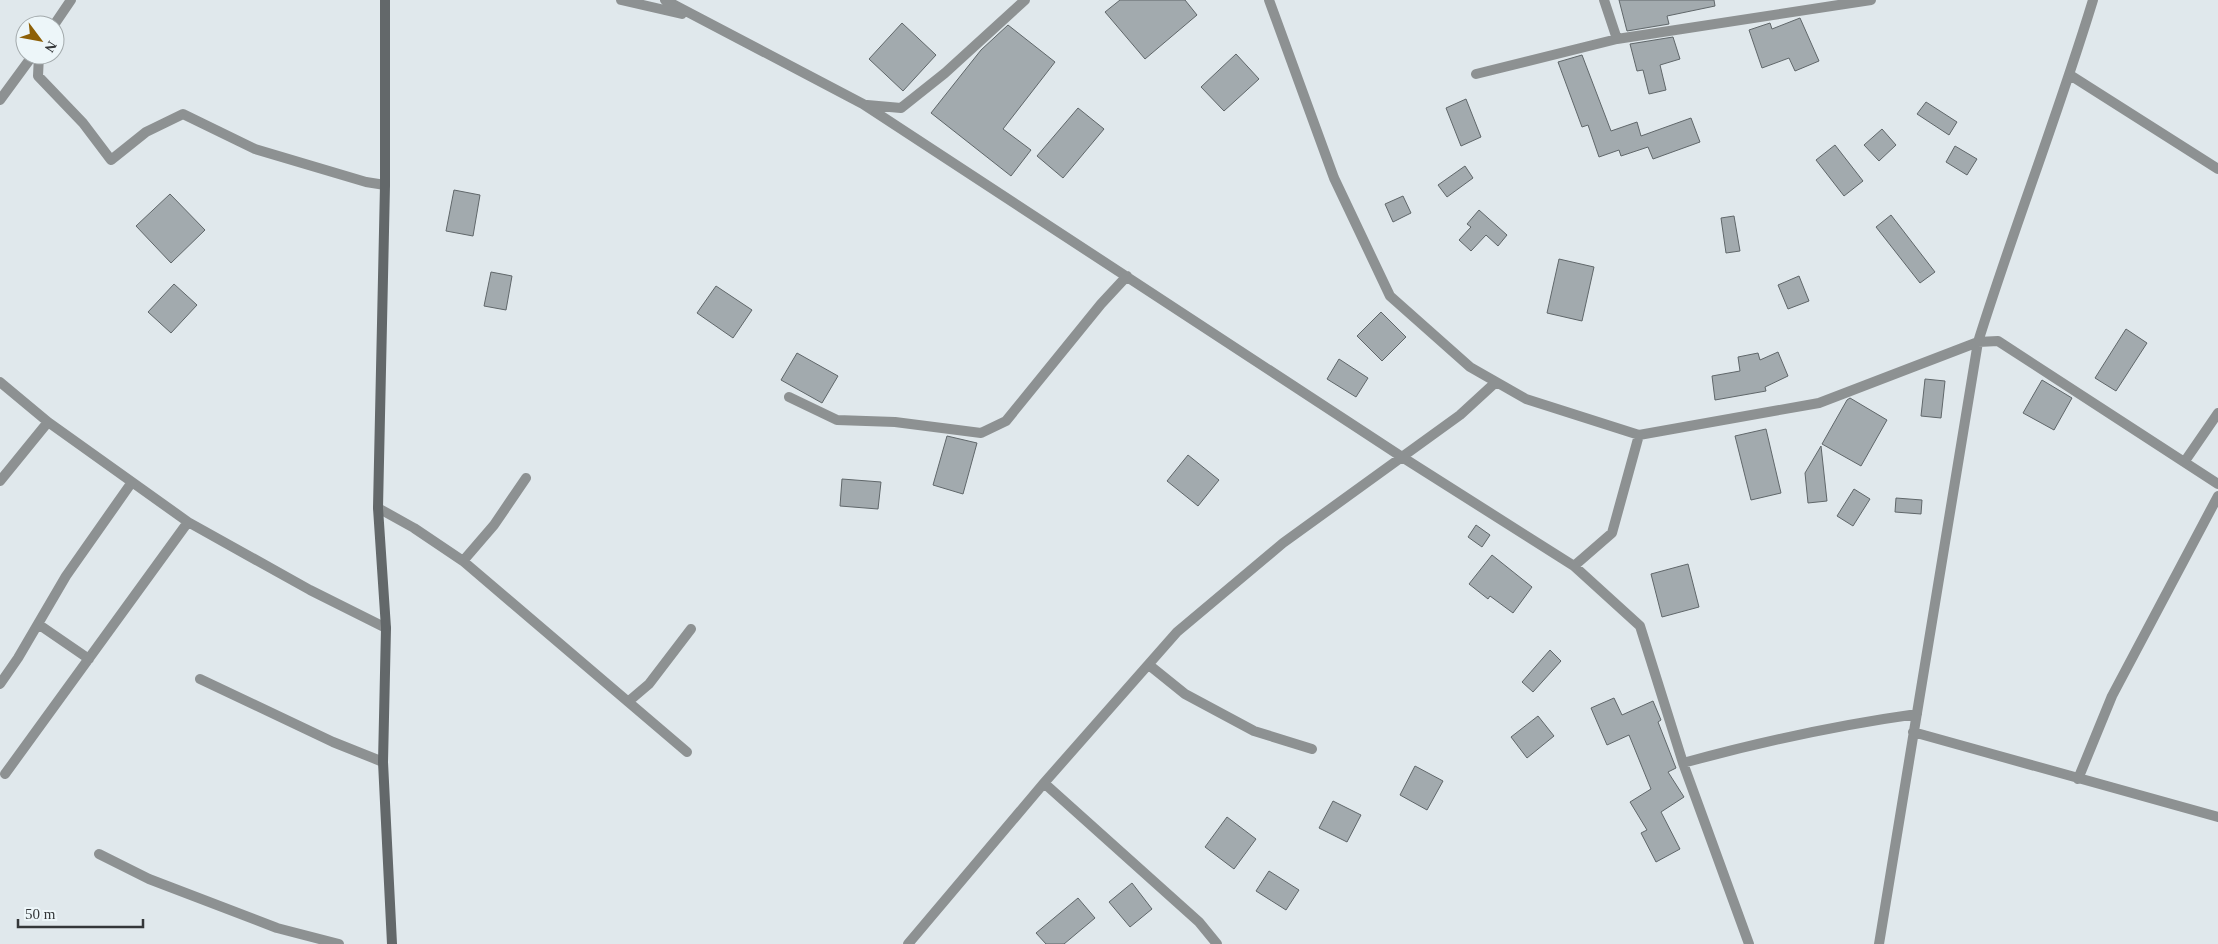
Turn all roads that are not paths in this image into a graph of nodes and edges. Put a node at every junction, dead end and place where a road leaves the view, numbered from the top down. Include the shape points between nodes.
1 (71, 0) edge
2 (385, 0) edge
3 (621, 0) edge
4 (665, 0) edge
5 (1025, 0) edge
6 (1269, 0) edge
7 (1604, 0) edge
8 (1872, 0) edge
9 (2093, 0) edge
10 (61, 15) edge
11 (692, 16) junction
12 (1617, 39) junction
13 (26, 65) edge
14 (39, 65) edge
15 (1476, 74) dead end
16 (2070, 75) junction
17 (0, 100) edge
18 (863, 104) junction
19 (2218, 169) edge
20 (385, 184) junction
21 (1127, 276) junction
22 (1978, 342) junction
23 (0, 382) edge
24 (1496, 382) junction
25 (789, 397) dead end
26 (2218, 413) edge
27 (48, 422) junction
28 (1639, 435) junction
29 (1402, 457) junction
30 (2185, 461) junction
31 (526, 478) dead end
32 (0, 481) edge
33 (132, 482) junction
34 (2218, 484) edge
35 (2218, 496) edge
36 (378, 508) junction
37 (188, 522) junction
38 (463, 560) junction
39 (1574, 566) junction
40 (38, 624) junction
41 (386, 628) junction
42 (691, 629) dead end
43 (89, 659) junction
44 (1149, 665) junction
45 (200, 679) dead end
46 (0, 684) edge
47 (629, 701) junction
48 (1917, 714) junction
49 (1914, 732) junction
50 (1312, 749) dead end
51 (687, 752) dead end
52 (383, 762) junction
53 (1684, 763) junction
54 (5, 774) dead end
55 (2078, 779) junction
56 (1044, 783) junction
57 (2218, 817) edge
58 (99, 854) dead end
59 (339, 944) edge
60 (392, 944) edge
61 (908, 944) edge
62 (1217, 944) edge
63 (1750, 944) edge
64 (1879, 944) edge

1 - 10 street
2 - 20 main road
3 - 11 street
4 - 11 street
5 - 18 street via 945,73 901,108
6 - 24 street via 1334,178 1390,296 1470,367
7 - 12 street
8 - 12 street
9 - 16 street
11 - 18 street
12 - 15 street
13 - 17 street
14 - 20 street via 38,76 84,123 111,160 146,132 183,114 256,149 366,182
16 - 19 street
16 - 22 street
18 - 21 street
20 - 36 main road
21 - 25 street via 1006,421 981,433 895,422 837,420
21 - 29 street
22 - 28 street via 1819,403
22 - 30 street via 1998,341
22 - 48 street
23 - 27 street
24 - 28 street via 1526,399
24 - 29 street via 1460,415
26 - 30 street
27 - 32 street
27 - 33 street
28 - 39 street via 1612,532
29 - 39 street
29 - 44 street via 1283,543 1177,632
30 - 34 street
31 - 38 street via 494,525
33 - 37 street
33 - 40 street via 66,576
35 - 55 street via 2112,696
36 - 38 street
36 - 41 main road
37 - 41 street
37 - 43 street
38 - 47 street
39 - 53 street via 1640,626
40 - 43 street
40 - 46 street
41 - 52 main road
42 - 47 street via 650,684
43 - 54 street
44 - 50 street via 1185,694 1254,732
44 - 56 street
45 - 52 street via 332,742
47 - 51 street
48 - 49 street
48 - 53 street via 1844,725
49 - 55 street
49 - 64 street
52 - 60 main road
53 - 63 street
55 - 57 street
56 - 61 street
56 - 62 street via 1199,922
58 - 59 street via 149,879 277,928

